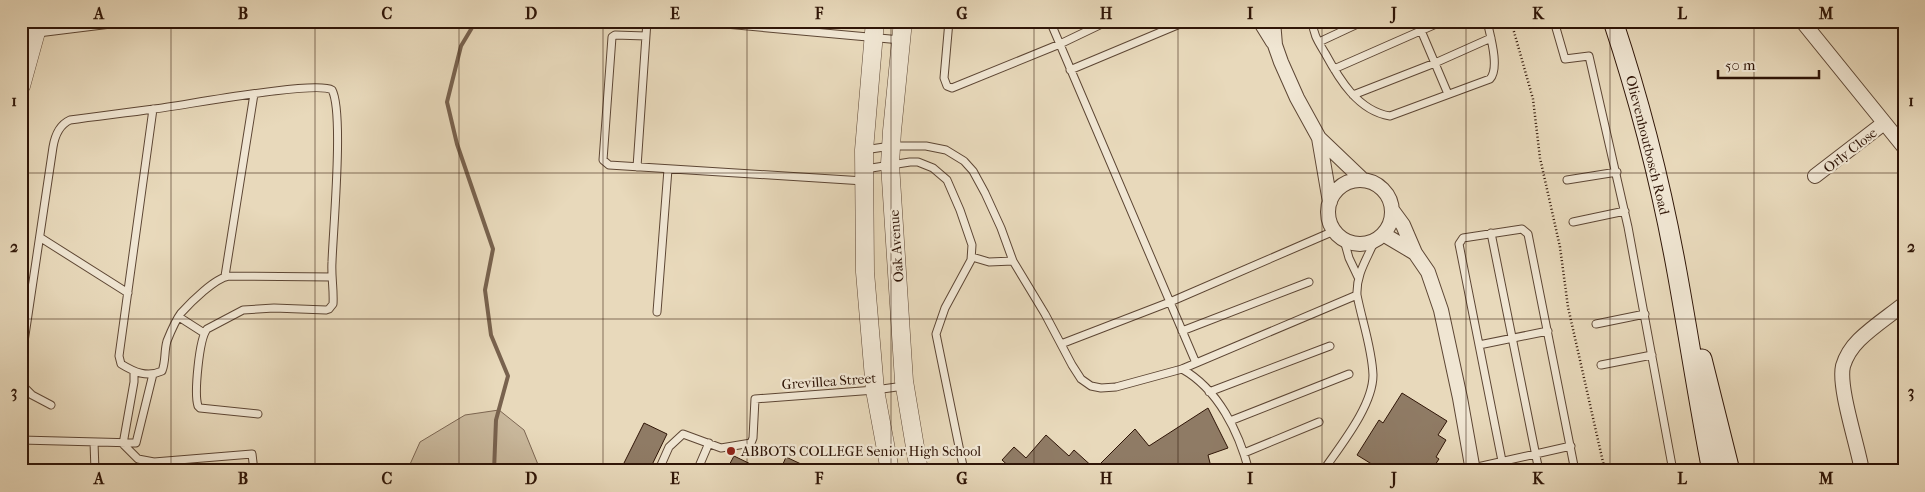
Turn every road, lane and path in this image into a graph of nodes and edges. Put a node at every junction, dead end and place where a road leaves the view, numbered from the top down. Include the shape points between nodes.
1 (135, 21) edge
2 (647, 21) edge
3 (692, 21) edge
4 (904, 21) edge
5 (949, 21) edge
6 (1050, 21) edge
7 (1108, 21) edge
8 (1187, 21) edge
9 (1260, 21) edge
10 (1273, 21) edge
11 (1313, 21) edge
12 (1364, 21) edge
13 (1417, 21) edge
14 (1443, 21) edge
15 (1487, 21) edge
16 (1511, 21) edge
17 (1554, 21) edge
18 (1613, 21) edge
19 (1802, 21) edge
20 (112, 23) edge
21 (37, 28) edge
22 (875, 29) edge
23 (1421, 31) junction
24 (646, 36) junction
25 (1491, 38) junction
26 (902, 40) junction
27 (1319, 42) junction
28 (1060, 44) junction
29 (1275, 45) junction
30 (1435, 64) junction
31 (1334, 69) junction
32 (1070, 70) junction
33 (21, 86) edge
34 (254, 94) junction
35 (1448, 94) junction
36 (1353, 95) junction
37 (153, 110) junction
38 (1884, 123) junction
39 (1319, 138) junction
40 (890, 146) junction
41 (1904, 147) edge
42 (864, 150) junction
43 (890, 164) junction
44 (637, 167) junction
45 (668, 169) junction
46 (1616, 172) junction
47 (864, 175) junction
48 (1815, 176) dead end
49 (1363, 180) junction
50 (1567, 180) dead end
51 (1330, 202) junction
52 (1392, 210) junction
53 (1625, 211) junction
54 (1573, 222) dead end
55 (1490, 233) junction
56 (1339, 235) junction
57 (1379, 237) junction
58 (41, 238) junction
59 (1415, 253) junction
60 (972, 257) junction
61 (1013, 261) junction
62 (1677, 271) junction
63 (225, 276) junction
64 (332, 277) junction
65 (1358, 277) junction
66 (1308, 282) dead end
67 (128, 293) junction
68 (1357, 295) junction
69 (1170, 302) junction
70 (1904, 304) edge
71 (657, 312) dead end
72 (1645, 314) junction
73 (179, 317) junction
74 (1596, 324) dead end
75 (1182, 331) junction
76 (1548, 331) junction
77 (204, 333) junction
78 (1512, 338) junction
79 (1061, 344) junction
80 (1479, 345) junction
81 (1330, 346) dead end
82 (1652, 355) junction
83 (21, 362) edge
84 (1196, 363) junction
85 (1601, 365) dead end
86 (1182, 368) junction
87 (134, 372) junction
88 (153, 374) junction
89 (1349, 374) dead end
90 (21, 384) edge
91 (905, 386) junction
92 (875, 390) junction
93 (1210, 392) junction
94 (1712, 395) junction
95 (51, 404) dead end
96 (258, 414) dead end
97 (1230, 421) junction
98 (1319, 422) dead end
99 (21, 440) edge
100 (94, 442) junction
101 (709, 443) junction
102 (123, 444) junction
103 (1571, 446) junction
104 (1244, 453) junction
105 (1536, 454) junction
106 (1502, 462) junction
107 (661, 465) dead end
108 (1473, 470) edge
109 (95, 471) edge
110 (254, 471) edge
111 (697, 471) edge
112 (890, 471) edge
113 (919, 471) edge
114 (964, 471) edge
115 (1249, 471) edge
116 (1323, 471) edge
117 (1504, 471) edge
118 (1539, 471) edge
119 (1575, 471) edge
120 (1604, 471) edge
121 (1673, 471) edge
122 (1712, 471) edge
123 (1725, 471) edge
124 (1730, 471) edge
125 (1862, 471) edge

1 - 20 lane
2 - 24 lane
3 - 22 lane
4 - 26 street, Oak Avenue
5 - 28 lane via 944,78 949,88
6 - 28 lane
7 - 28 lane
8 - 32 lane
9 - 29 street
10 - 29 street
11 - 27 lane
12 - 27 lane
13 - 23 lane
14 - 23 lane
15 - 25 lane
16 - 120 path via 1533,99 1540,158 1560,247 1568,307
17 - 46 lane via 1565,59 1589,56
18 - 62 main road, Olievenhoutbosch Road via 1663,204
19 - 38 street
20 - 21 lane
21 - 33 street
22 - 26 lane
22 - 42 street, Oak Avenue
23 - 30 lane
23 - 31 lane
24 - 44 lane
24 - 44 lane via 612,37 605,121 603,160 610,165
25 - 30 lane
25 - 35 lane via 1494,75
26 - 40 street, Oak Avenue
27 - 31 lane
28 - 32 lane
29 - 39 street via 1290,85
30 - 35 lane
30 - 36 lane
31 - 36 lane
32 - 69 lane
34 - 37 lane
34 - 63 lane
34 - 64 lane via 326,87 334,93 337,136
35 - 36 lane via 1390,116 1370,108
37 - 58 lane via 63,123 55,137
37 - 67 lane
38 - 41 street
38 - 48 street, Orly Close
39 - 49 street
39 - 51 street
40 - 42 lane
40 - 43 street, Oak Avenue
40 - 61 lane via 938,148 961,158 985,193
42 - 47 street, Oak Avenue
43 - 47 lane
43 - 60 lane via 918,162 933,168 947,180 972,245
43 - 91 street, Oak Avenue
44 - 45 lane
45 - 47 lane
45 - 71 lane
46 - 50 lane
46 - 53 lane
47 - 92 street, Oak Avenue via 865,272
49 - 51 street via 1343,185
49 - 52 street via 1381,188 1388,196
51 - 56 street via 1330,224
52 - 57 street via 1389,226
52 - 59 street via 1403,225
53 - 54 lane
53 - 72 lane
55 - 76 lane via 1522,229 1528,234
55 - 78 lane
55 - 80 lane via 1463,238 1459,244
56 - 57 street via 1354,244 1366,244
56 - 65 lane
56 - 69 lane
57 - 59 street
57 - 65 lane
58 - 67 lane
58 - 83 lane
59 - 108 street via 1430,278 1445,323
60 - 61 lane via 989,262
60 - 114 lane via 942,315 936,334
61 - 79 lane
62 - 94 main road, Olievenhoutbosch Road
62 - 122 main road, Olievenhoutbosch Road
63 - 64 lane
63 - 73 lane
64 - 77 lane via 333,304 329,309 243,310
65 - 68 lane
66 - 75 lane
67 - 87 lane via 119,356 121,364
68 - 84 lane
68 - 116 lane via 1372,364 1371,386 1358,418
69 - 75 lane
69 - 79 lane
70 - 125 street via 1859,340 1844,365 1844,390
72 - 74 lane
72 - 82 lane
73 - 77 lane
73 - 88 lane via 166,344 162,371
75 - 84 lane
76 - 78 lane
76 - 103 lane
77 - 96 lane via 196,395 198,406
78 - 80 lane
78 - 105 lane
79 - 86 lane via 1081,379 1101,388 1116,387
80 - 106 lane
81 - 93 lane
82 - 85 lane
82 - 121 lane
84 - 86 lane
86 - 93 lane
87 - 88 lane
87 - 102 lane
88 - 102 lane via 136,443
89 - 97 lane
90 - 95 lane via 32,395
91 - 92 lane, Grevillea Street
91 - 113 street, Oak Avenue
92 - 101 lane, Grevillea Street via 755,399 751,443 721,448
92 - 112 street, Oak Avenue
93 - 97 lane
94 - 123 main road
94 - 124 main road, Olievenhoutbosch Road
97 - 104 lane
98 - 104 lane
99 - 100 lane
100 - 102 lane
100 - 109 lane
101 - 107 lane via 683,434 669,447
101 - 111 lane
102 - 110 lane via 138,460 154,462 252,454
103 - 105 lane
103 - 119 lane
104 - 115 lane
105 - 106 lane
105 - 118 lane
106 - 108 lane
106 - 117 lane

